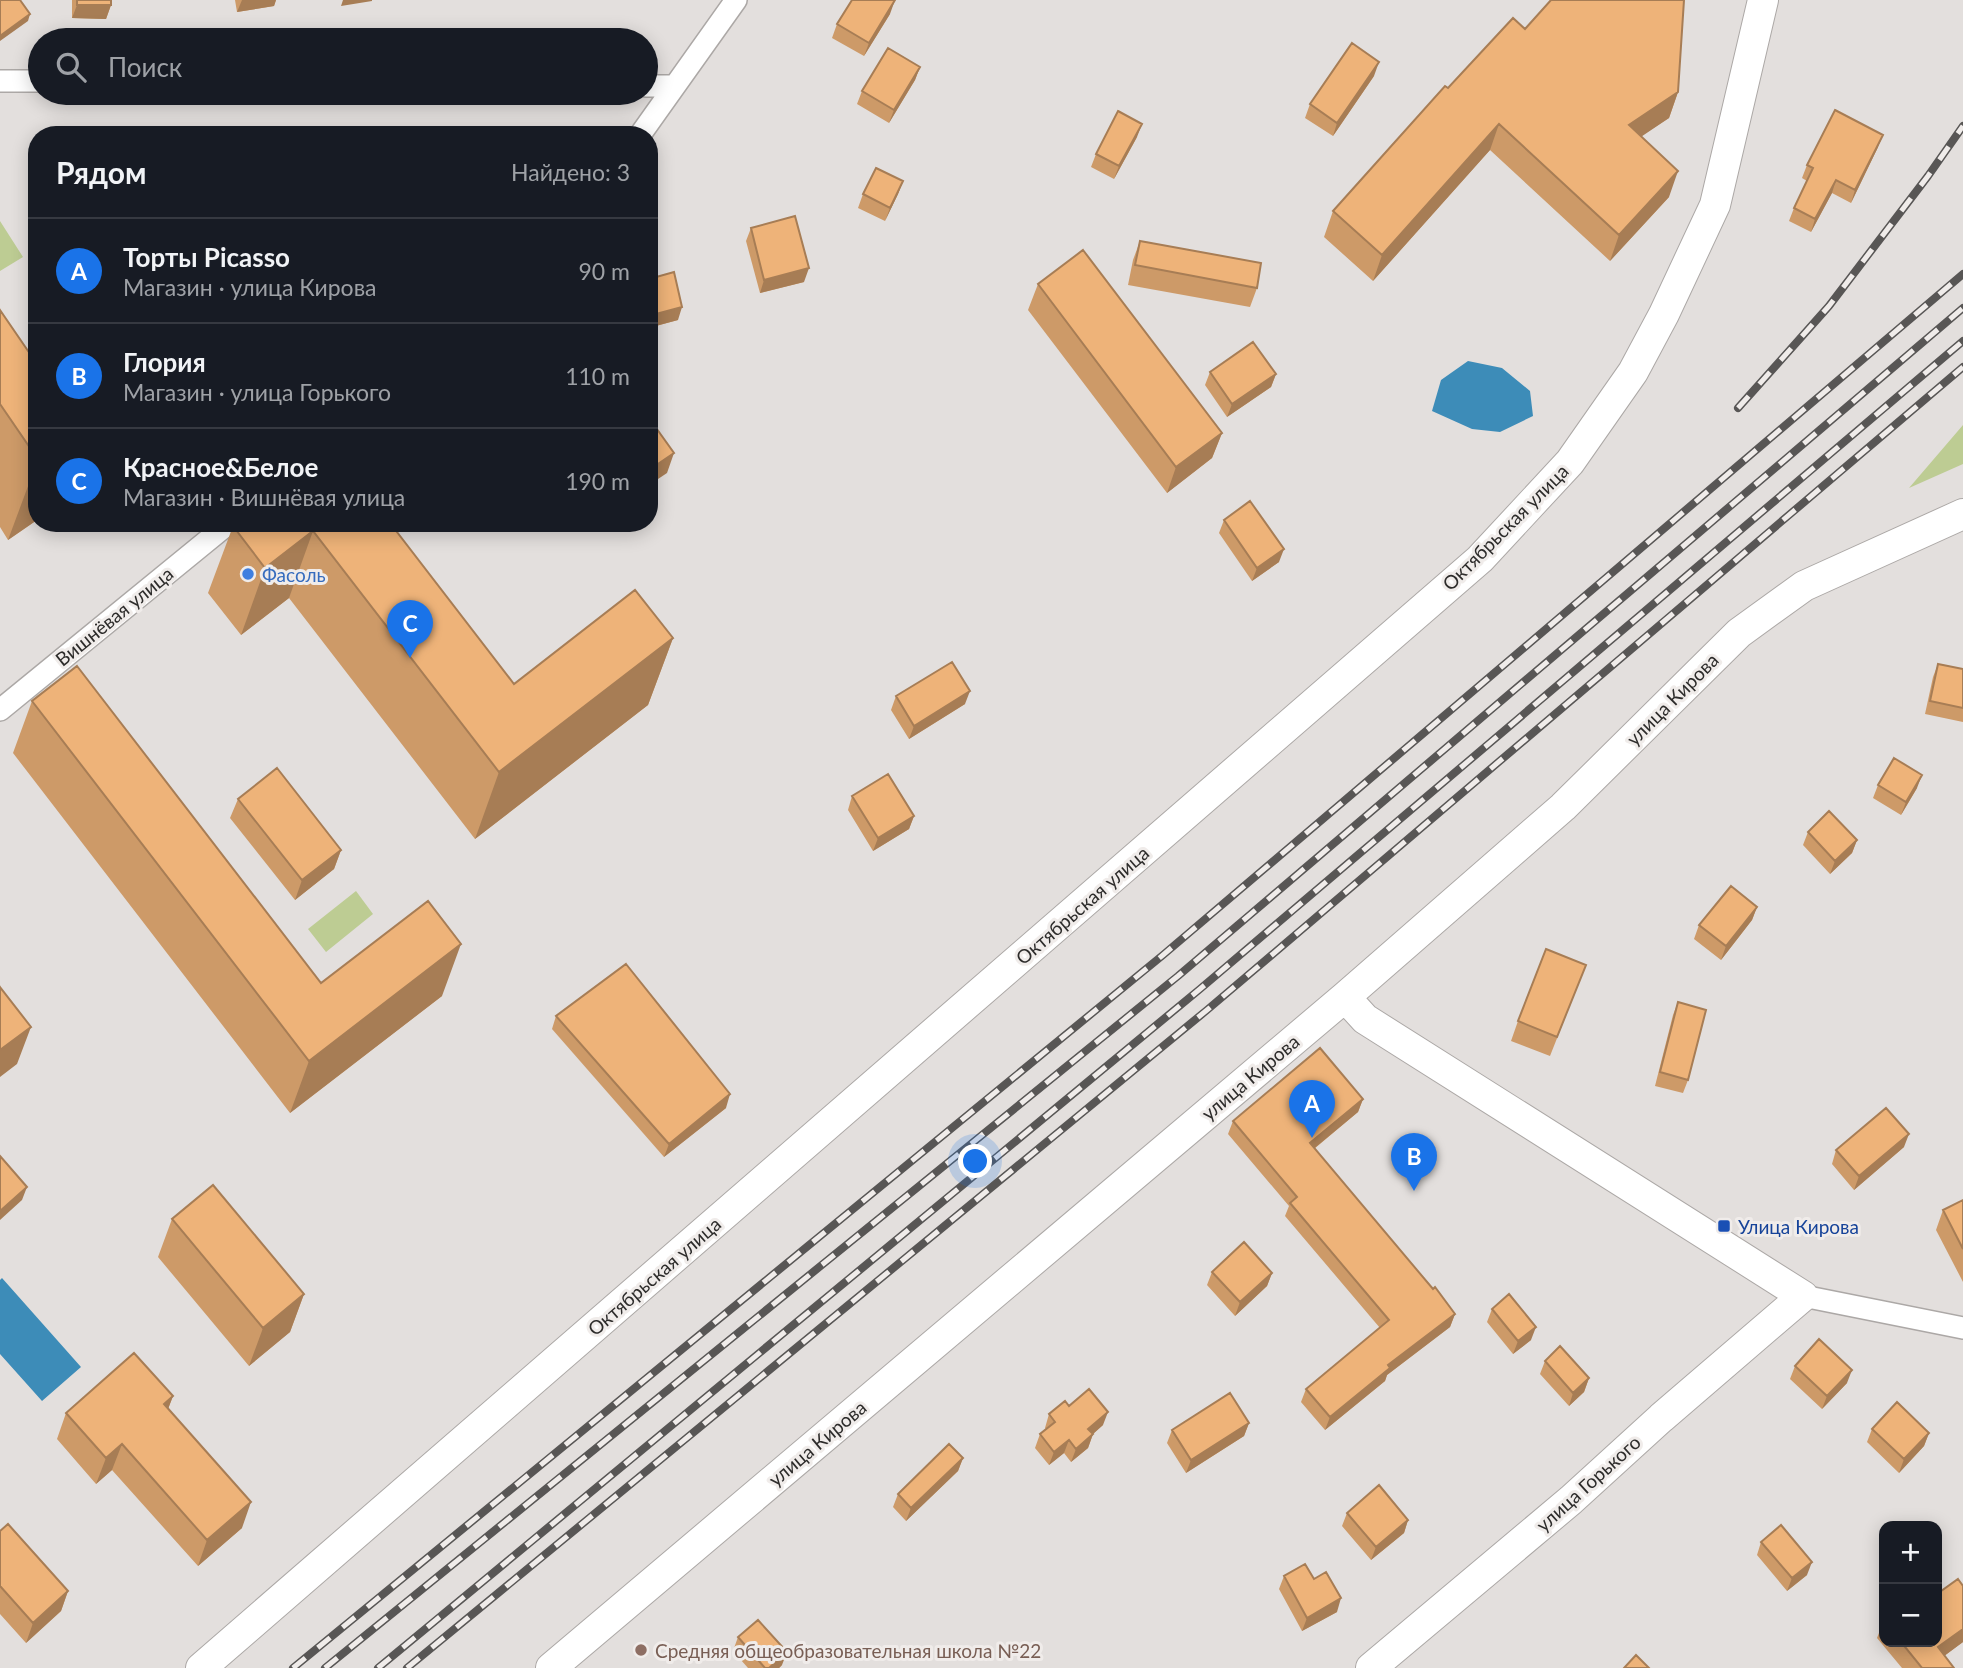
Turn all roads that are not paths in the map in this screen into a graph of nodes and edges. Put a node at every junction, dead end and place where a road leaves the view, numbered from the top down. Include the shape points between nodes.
1 (736, 0) edge
2 (1763, 0) edge
3 (0, 81) edge
4 (28, 81) edge
5 (658, 86) edge
6 (674, 86) junction
7 (646, 126) edge
8 (1963, 514) edge
9 (218, 532) edge
10 (0, 710) edge
11 (1345, 997) junction
12 (1803, 1296) junction
13 (1963, 1328) edge
14 (201, 1668) edge
15 (551, 1668) edge
16 (1371, 1668) edge

1 - 6 street
2 - 14 street, Октябрьская улица via 1716,205 1664,314 1633,372 1570,462 1489,550
3 - 4 street
5 - 6 street
6 - 7 street
8 - 11 street, улица Кирова via 1804,586 1739,632 1563,807
9 - 10 street, Вишнёвая улица
11 - 12 street via 1365,1019
11 - 15 street, улица Кирова
12 - 13 street
12 - 16 street, улица Горького

